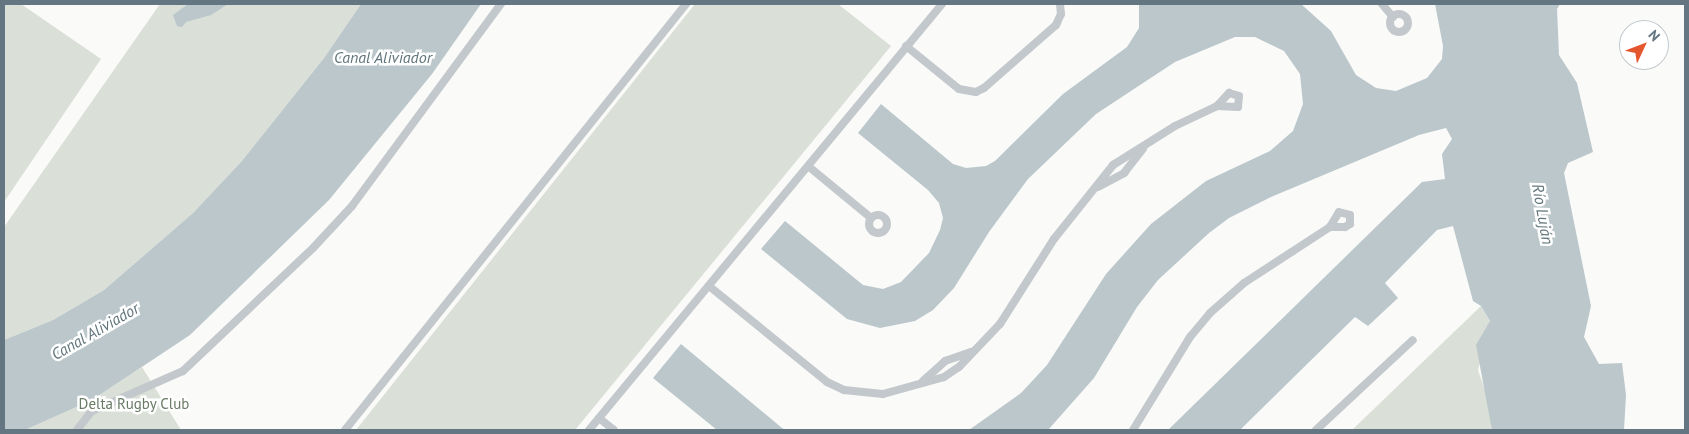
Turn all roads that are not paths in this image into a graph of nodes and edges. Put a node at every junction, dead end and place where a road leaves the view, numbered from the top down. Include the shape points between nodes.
1 (502, 4) edge
2 (686, 4) edge
3 (942, 4) edge
4 (1060, 4) edge
5 (1382, 4) edge
6 (1393, 17) dead end
7 (906, 46) junction
8 (1217, 106) dead end
9 (1145, 147) junction
10 (808, 166) junction
11 (1096, 188) junction
12 (871, 218) dead end
13 (1330, 227) dead end
14 (709, 286) junction
15 (1413, 340) dead end
16 (972, 352) junction
17 (923, 381) junction
18 (599, 418) junction
19 (77, 430) edge
20 (345, 430) edge
21 (589, 430) edge
22 (614, 430) edge
23 (1132, 430) edge
24 (1316, 430) edge

1 - 19 street via 352,206 314,246 183,371 92,411
2 - 20 street
3 - 7 street
4 - 7 street via 1061,14 1056,26 976,92 959,89
5 - 6 street
7 - 10 street
8 - 9 street via 1175,126
9 - 11 street via 1124,173
9 - 11 street via 1113,164
10 - 12 street
10 - 14 street
11 - 16 street via 1054,239 1000,324
13 - 23 street via 1244,283 1210,313 1190,337
14 - 17 street via 835,387 856,393 883,394
14 - 18 street
15 - 24 street
16 - 17 street via 945,361
16 - 17 street via 949,375
18 - 21 street
18 - 22 street

